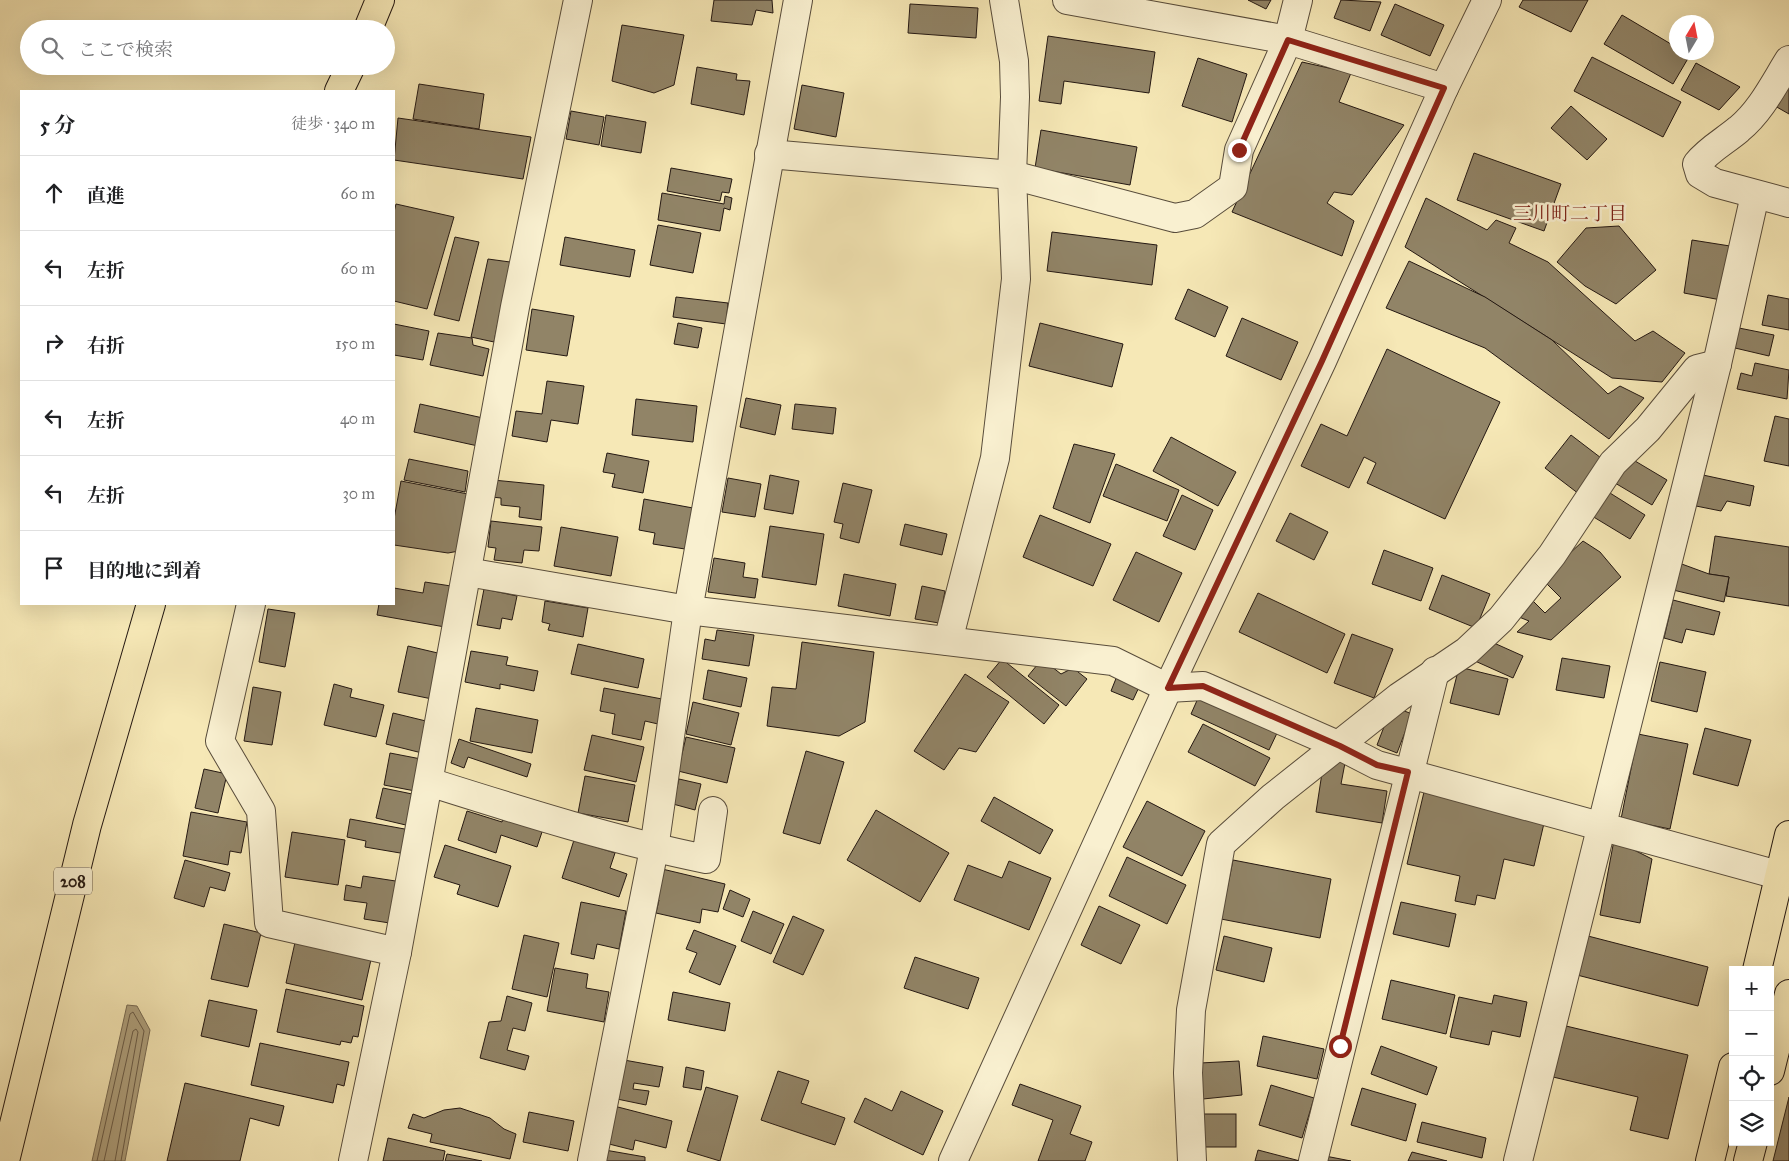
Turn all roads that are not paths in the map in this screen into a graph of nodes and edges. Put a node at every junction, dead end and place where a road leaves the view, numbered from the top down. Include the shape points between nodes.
1 (380, 0) edge
2 (578, 0) edge
3 (798, 0) edge
4 (1004, 0) edge
5 (1066, 0) edge
6 (1298, 0) edge
7 (1488, 0) edge
8 (372, 20) edge
9 (1288, 40) junction
10 (1789, 60) edge
11 (347, 75) edge
12 (1444, 88) junction
13 (340, 90) edge
14 (769, 154) junction
15 (1012, 174) junction
16 (1755, 195) junction
17 (1789, 203) edge
18 (1717, 364) junction
19 (467, 572) junction
20 (151, 605) edge
21 (251, 605) edge
22 (688, 610) junction
23 (948, 641) junction
24 (1435, 671) junction
25 (1168, 688) junction
26 (1340, 746) junction
27 (1408, 772) junction
28 (429, 782) junction
29 (713, 812) dead end
30 (1601, 826) junction
31 (1789, 836) edge
32 (654, 849) junction
33 (1784, 877) edge
34 (398, 952) junction
35 (1757, 966) edge
36 (1789, 994) edge
37 (1774, 1056) edge
38 (1729, 1083) edge
39 (1752, 1146) edge
40 (5, 1161) edge
41 (353, 1161) edge
42 (592, 1161) edge
43 (953, 1161) edge
44 (1192, 1161) edge
45 (1312, 1161) edge
46 (1518, 1161) edge
47 (1710, 1161) edge
48 (1748, 1161) edge

1 - 8 highway
2 - 19 street via 515,307
3 - 14 street
4 - 15 street via 1014,61
5 - 9 street
6 - 9 street
7 - 12 street
9 - 12 street
9 - 15 street via 1239,150 1233,188 1195,214 1175,218
10 - 16 street via 1759,109 1697,164 1700,174 1715,183
11 - 13 highway
12 - 25 street via 1322,361
14 - 15 street
14 - 22 street
15 - 23 street via 1016,279 995,458
16 - 17 street
16 - 18 street
18 - 24 street via 1697,369 1648,429 1613,463 1552,554 1500,620 1467,651
18 - 30 street
19 - 22 street
19 - 28 street
20 - 40 highway, 208 via 87,825
21 - 34 street via 220,741 261,811 269,923
22 - 23 street
22 - 32 street
23 - 25 street via 1113,662
24 - 26 street
24 - 27 street
25 - 26 street via 1203,686
25 - 43 street
26 - 27 street via 1377,765
26 - 44 street via 1273,797 1221,844 1191,1010 1188,1073
27 - 30 street
27 - 45 street
28 - 32 street
28 - 34 street
29 - 32 street via 706,859
30 - 33 street
30 - 46 street
31 - 33 highway
32 - 42 street
33 - 35 highway
34 - 41 street
36 - 37 highway
38 - 47 highway
39 - 48 highway

